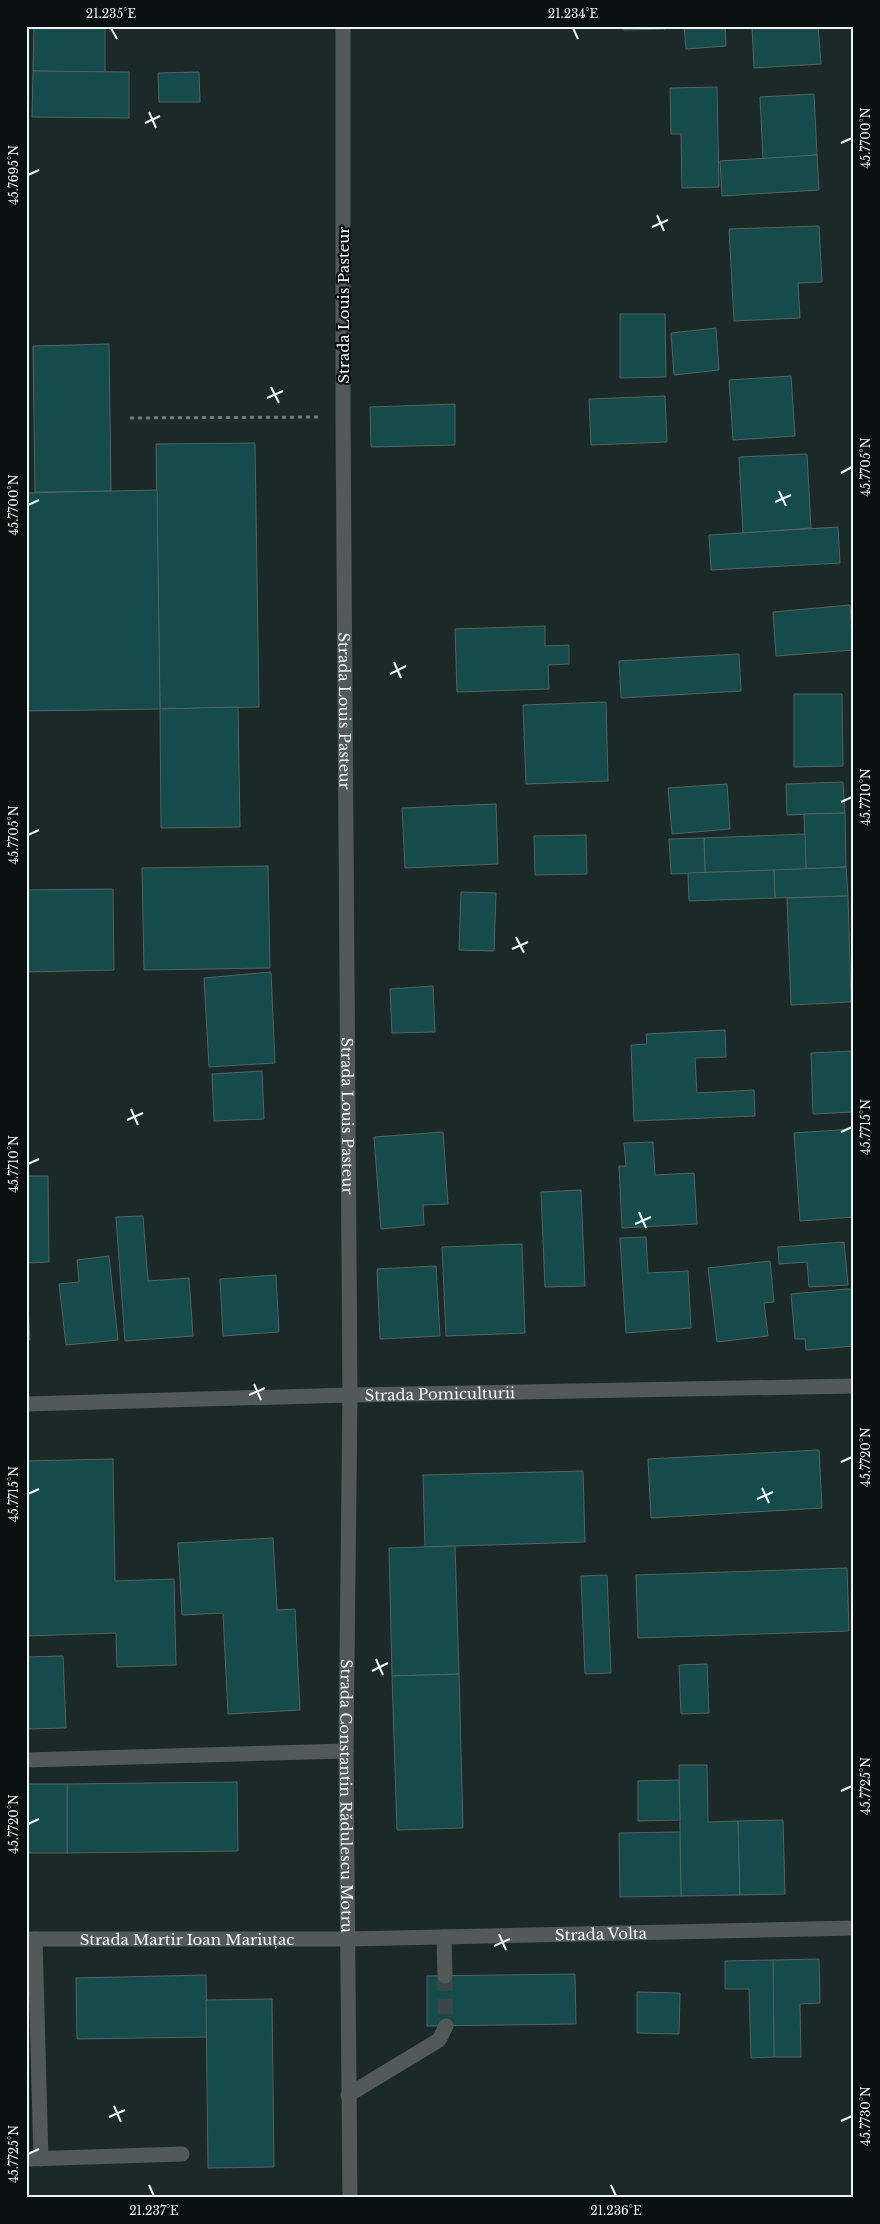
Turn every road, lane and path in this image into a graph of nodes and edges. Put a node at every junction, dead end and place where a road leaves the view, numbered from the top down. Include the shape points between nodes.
1 (343, 26) edge
2 (343, 417) junction
3 (130, 418) dead end
4 (854, 1386) edge
5 (350, 1394) junction
6 (26, 1404) edge
7 (346, 1751) junction
8 (26, 1760) edge
9 (854, 1928) edge
10 (444, 1937) junction
11 (348, 1938) junction
12 (31, 1939) edge
13 (445, 1976) tunnel mouth
14 (446, 2026) tunnel mouth
15 (348, 2095) junction
16 (182, 2154) dead end
17 (34, 2159) edge
18 (350, 2198) edge

1 - 2 street, Strada Louis Pasteur
2 - 3 path
2 - 5 street, Strada Louis Pasteur
4 - 5 street, Strada Pomiculturii
5 - 6 street, Strada Pomiculturii
5 - 7 street, Strada Constantin Rădulescu Motru
7 - 8 street
7 - 11 street, Strada Constantin Rădulescu Motru
9 - 10 street, Strada Volta
10 - 11 street, Strada Volta
10 - 13 street
11 - 12 street, Strada Martir Ioan Mariuțac
11 - 15 street, Strada Constantin Rădulescu Motru
12 - 17 street
14 - 15 street via 439,2040
15 - 18 street, Strada Constantin Rădulescu Motru
16 - 17 street

